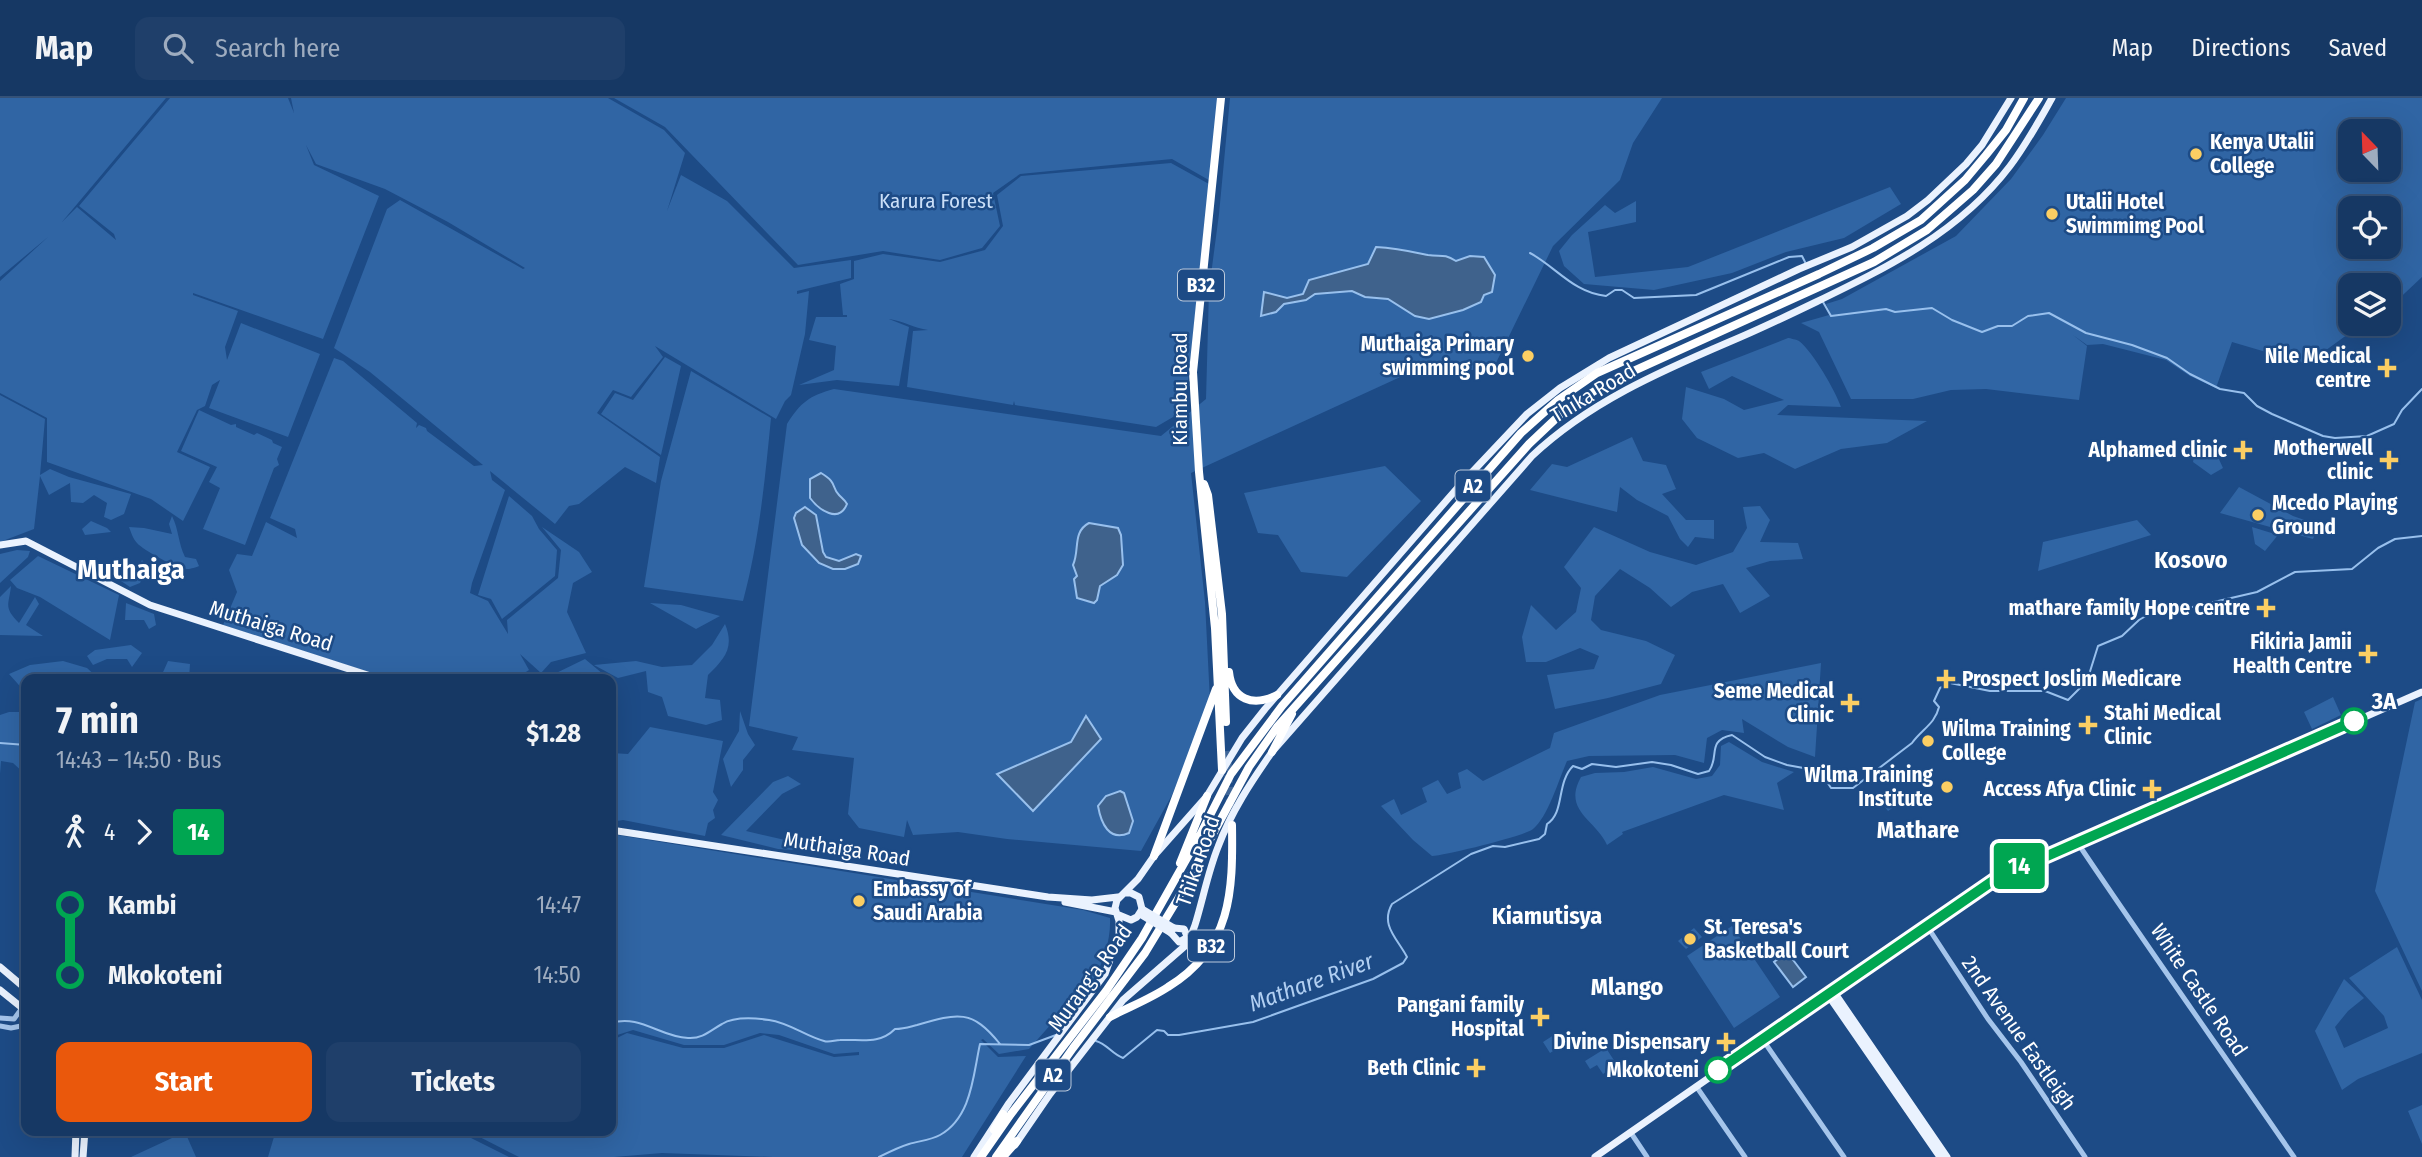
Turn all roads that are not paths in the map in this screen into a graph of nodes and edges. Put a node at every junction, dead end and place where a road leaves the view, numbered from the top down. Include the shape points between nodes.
1 (1221, 98) edge
2 (2011, 98) edge
3 (2024, 98) edge
4 (2039, 98) edge
5 (2052, 98) edge
6 (1199, 471) junction
7 (0, 545) edge
8 (1222, 614) junction
9 (364, 674) edge
10 (1218, 684) junction
11 (2422, 692) edge
12 (1277, 695) junction
13 (1298, 702) junction
14 (1227, 751) tunnel mouth
15 (1272, 752) junction
16 (1222, 771) junction
17 (1207, 796) junction
18 (1232, 825) tunnel mouth
19 (616, 831) edge
20 (2077, 842) junction
21 (1154, 856) junction
22 (1174, 883) junction
23 (1121, 895) junction
24 (1048, 897) junction
25 (1141, 911) junction
26 (1117, 913) junction
27 (1157, 913) joint
28 (1167, 918) joint
29 (1927, 926) junction
30 (1187, 937) junction
31 (0, 967) edge
32 (1851, 980) junction
33 (21, 985) edge
34 (0, 990) edge
35 (1831, 994) junction
36 (1816, 1003) junction
37 (1840, 1007) junction
38 (21, 1008) edge
39 (21, 1012) edge
40 (1110, 1017) junction
41 (0, 1018) edge
42 (0, 1026) edge
43 (21, 1026) edge
44 (1763, 1040) junction
45 (1696, 1086) junction
46 (1003, 1114) junction
47 (1631, 1133) junction
48 (76, 1136) edge
49 (85, 1136) edge
50 (1017, 1141) joint
51 (75, 1157) edge
52 (83, 1157) edge
53 (974, 1157) edge
54 (980, 1157) edge
55 (996, 1157) edge
56 (1005, 1157) edge
57 (1595, 1157) edge
58 (1647, 1157) edge
59 (1745, 1157) edge
60 (1844, 1157) edge
61 (1940, 1157) edge
62 (1947, 1157) edge
63 (2085, 1157) edge
64 (2294, 1157) edge

1 - 6 highway, Kiambu Road / B32 via 1193,372
2 - 12 main road, Thika Road via 1982,145 1948,182 1881,232 1609,358 1535,408 1495,446
3 - 22 highway, Thika Road / A2 via 2006,130 1965,180 1921,220 1819,274 1597,373 1521,433 1260,732 1231,774
4 - 13 highway, Thika Road / A2 via 1973,190 1938,222 1894,251 1607,383 1565,410 1529,444
5 - 15 main road, Thika Road via 2009,167 1962,216 1926,244 1778,321 1618,394 1545,444
6 - 8 highway, Kiambu Road / B32 via 1208,495
6 - 10 highway, Kiambu Road / B32
7 - 9 main road, Muthaiga Road via 26,541 150,605
8 - 12 highway, Kiambu Road / B32 via 1234,691 1256,702
8 - 14 highway, Kiambu Road / B32
10 - 16 highway, Kiambu Road / B32
10 - 21 highway, B32
11 - 20 main road
12 - 16 main road, Thika Road
13 - 15 highway
13 - 28 highway, Thika Road / A2 via 1249,767
15 - 30 main road, Thika Road via 1226,828 1195,926
16 - 17 main road, Thika Road
17 - 21 main road, Thika Road
17 - 22 highway
18 - 40 highway, B32 via 1231,893 1210,947 1179,980
19 - 24 main road, Muthaiga Road
20 - 29 main road via 1997,878
20 - 64 street, White Castle Road
21 - 23 main road
22 - 27 highway, Thika Road / A2
23 - 24 main road, Muthaiga Road via 1092,900
23 - 25 main road via 1139,897
23 - 26 main road via 1115,904
24 - 26 main road
25 - 26 main road via 1131,920
25 - 30 main road, Murang'a Road, bridge via 1172,930 1184,929
26 - 46 main road, Murang'a Road via 1119,934 1105,974
27 - 54 highway, Murang'a Road / A2 via 1123,967
28 - 55 highway, Murang'a Road / A2
29 - 32 main road
29 - 63 street, 2nd Avenue Eastleigh
30 - 40 main road, Murang'a Road via 1185,946 1132,991
31 - 33 main road
32 - 35 main road
32 - 37 main road via 1842,991
34 - 38 main road
35 - 36 main road
35 - 37 main road
36 - 37 main road
36 - 44 main road
37 - 61 main road
37 - 62 main road
39 - 41 street
40 - 50 main road, Murang'a Road
42 - 43 street
44 - 45 main road
44 - 60 street
45 - 47 main road
45 - 59 street
46 - 53 main road, Murang'a Road
46 - 54 highway
47 - 57 main road
47 - 58 street
48 - 51 main road
49 - 52 main road
50 - 56 highway

